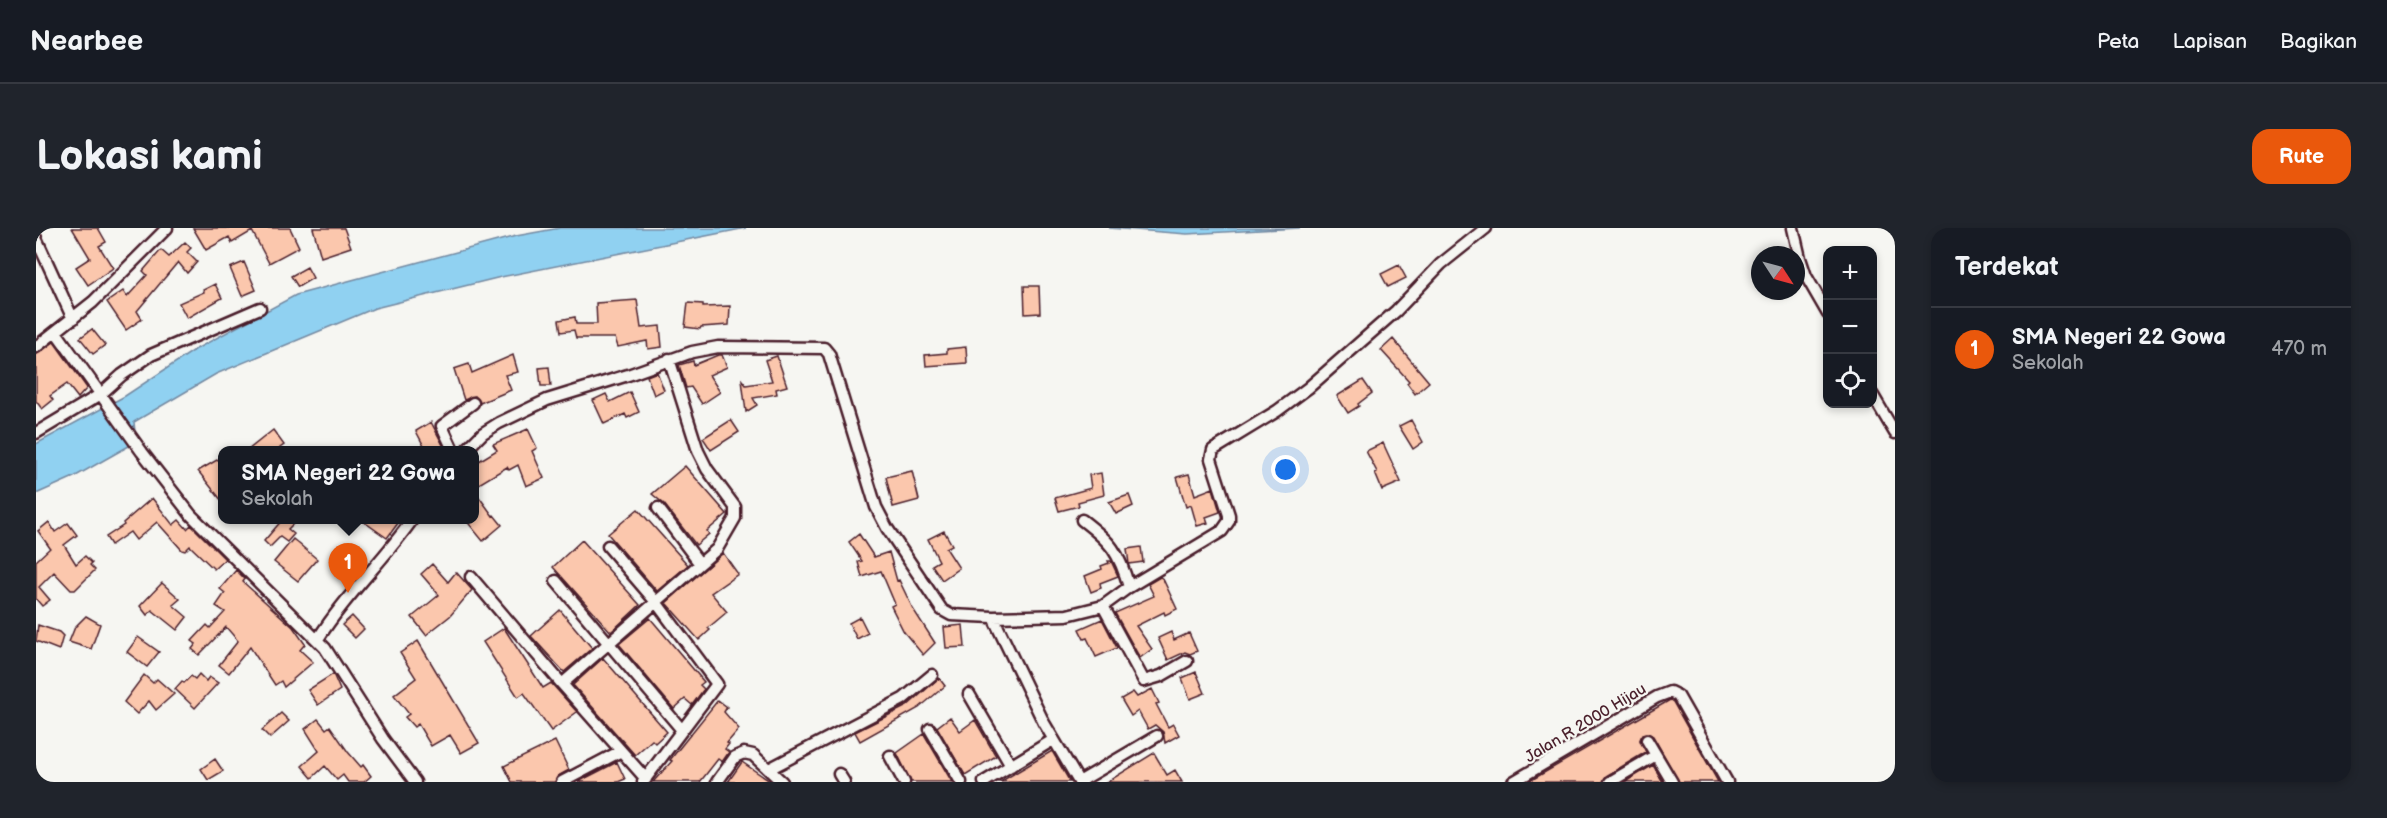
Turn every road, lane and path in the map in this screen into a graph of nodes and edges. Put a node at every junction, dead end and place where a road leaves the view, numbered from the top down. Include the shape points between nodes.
1 (167, 228) edge
2 (1486, 228) edge
3 (1793, 228) edge
4 (36, 238) edge
5 (260, 308) dead end
6 (1823, 308) edge
7 (73, 319) junction
8 (56, 332) junction
9 (36, 347) edge
10 (669, 359) junction
11 (103, 398) junction
12 (1877, 402) edge
13 (473, 403) dead end
14 (36, 433) edge
15 (1895, 433) edge
16 (451, 446) edge
17 (470, 446) edge
18 (658, 508) dead end
19 (1082, 520) dead end
20 (409, 524) edge
21 (608, 546) dead end
22 (700, 564) junction
23 (471, 577) dead end
24 (556, 581) dead end
25 (1129, 587) junction
26 (656, 602) junction
27 (1103, 606) junction
28 (993, 617) junction
29 (318, 639) junction
30 (609, 644) junction
31 (1187, 661) dead end
32 (932, 675) dead end
33 (562, 684) junction
34 (969, 694) dead end
35 (682, 729) junction
36 (930, 729) dead end
37 (1157, 736) dead end
38 (1053, 740) junction
39 (1647, 740) dead end
40 (621, 751) junction
41 (1656, 755) junction
42 (890, 756) dead end
43 (1011, 766) junction
44 (769, 769) junction
45 (645, 780) edge
46 (415, 782) edge
47 (562, 782) edge
48 (717, 782) edge
49 (782, 782) edge
50 (904, 782) edge
51 (961, 782) edge
52 (984, 782) edge
53 (1079, 782) edge
54 (1513, 782) edge
55 (1610, 782) edge
56 (1672, 782) edge
57 (1727, 782) edge

1 - 7 street
2 - 25 street via 1448,257 1396,311 1308,388 1216,446 1211,459 1229,515 1226,527
3 - 6 street via 1806,276
4 - 7 street
5 - 11 street via 151,355 122,375
7 - 8 street
8 - 9 street
8 - 11 street
10 - 17 street via 547,400 483,433
10 - 22 street via 698,451 736,511 717,549
10 - 28 street via 718,347 819,346 827,350 876,507 887,528 942,610 951,615
11 - 14 street
11 - 29 street via 191,515
12 - 15 street
13 - 16 street via 442,426
18 - 22 street
19 - 25 street via 1119,555
20 - 29 street
21 - 26 street
22 - 26 street
23 - 33 street
24 - 30 street
25 - 27 street
26 - 30 street
26 - 35 street via 717,684
27 - 28 street via 1067,615
27 - 31 street via 1144,681
28 - 38 street
29 - 46 street
30 - 33 street
30 - 35 street
32 - 44 street via 903,699
33 - 40 street
34 - 43 street
35 - 45 street
36 - 51 street
37 - 53 street
38 - 43 street
38 - 53 street
39 - 41 street
40 - 45 street
40 - 47 street
41 - 55 street
41 - 56 street
42 - 50 street
43 - 52 street
44 - 48 street via 753,755 744,753 735,757
44 - 49 street
54 - 57 street, Jalan R 2000 Hijau via 1666,692 1678,696

